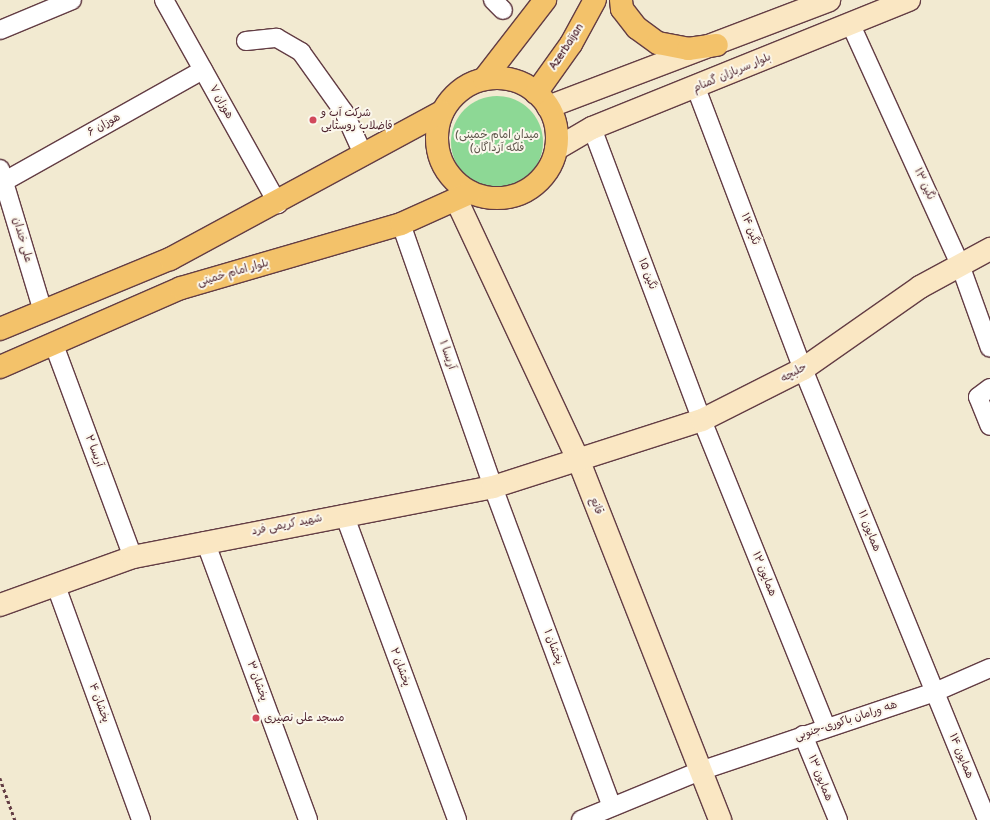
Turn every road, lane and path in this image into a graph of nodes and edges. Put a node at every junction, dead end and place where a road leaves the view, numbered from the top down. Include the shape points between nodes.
1 (72, 0) edge
2 (164, 0) edge
3 (545, 0) edge
4 (595, 0) edge
5 (621, 0) edge
6 (830, 0) edge
7 (909, 0) edge
8 (850, 23) junction
9 (0, 30) edge
10 (246, 41) dead end
11 (717, 45) junction
12 (203, 70) junction
13 (484, 79) junction
14 (696, 88) junction
15 (542, 100) junction
16 (442, 112) junction
17 (592, 128) junction
18 (556, 148) junction
19 (364, 156) junction
20 (3, 175) edge
21 (463, 196) junction
22 (278, 204) junction
23 (401, 224) junction
24 (990, 249) edge
25 (170, 259) junction
26 (959, 262) junction
27 (181, 288) junction
28 (43, 310) junction
29 (0, 329) edge
30 (54, 345) junction
31 (990, 348) edge
32 (0, 367) edge
33 (803, 369) junction
34 (984, 393) edge
35 (702, 420) junction
36 (990, 426) edge
37 (578, 459) junction
38 (493, 487) junction
39 (344, 514) junction
40 (205, 541) junction
41 (133, 558) junction
42 (56, 586) junction
43 (0, 605) edge
44 (990, 668) edge
45 (935, 692) junction
46 (826, 727) junction
47 (803, 735) junction
48 (700, 771) junction
49 (0, 778) edge
50 (612, 807) junction
51 (983, 819) edge
52 (16, 820) edge
53 (141, 820) edge
54 (308, 820) edge
55 (457, 820) edge
56 (581, 820) edge
57 (720, 820) edge
58 (838, 820) edge

1 - 9 street
2 - 12 street, هوزان ۷
3 - 13 main road
4 - 15 main road, Azerbaijan
5 - 11 main road via 622,10 637,28 658,43 688,49
6 - 11 main road
7 - 8 main road, بلوار سربازان گمنام
8 - 14 main road, بلوار سربازان گمنام
8 - 26 street, نگین ۱۳
10 - 19 street via 277,38 301,52 320,74 344,112
11 - 15 main road
12 - 20 street, هوزان ۶
12 - 22 street, هوزان ۷
13 - 15 main road via 514,81
13 - 16 main road via 457,93
14 - 17 main road, بلوار سربازان گمنام
14 - 33 street, نگین ۱۴
15 - 18 main road via 554,120
16 - 19 main road
16 - 21 main road via 437,136 443,167
17 - 18 main road, بلوار سربازان گمنام
17 - 35 street, نگین ۱۵
18 - 21 main road via 549,168 536,184 519,194 499,199
19 - 22 main road
20 - 28 street, علی خندان
21 - 23 main road, بلوار امام خمینی
21 - 37 main road, قانع
22 - 25 main road
23 - 27 main road, بلوار امام خمینی
23 - 38 street, آریسا ۱
24 - 26 main road, حلبچه
25 - 27 main road
25 - 28 main road
26 - 31 street, نگین ۱۳
26 - 33 main road, حلبچه
27 - 30 main road, بلوار امام خمینی
28 - 29 main road
30 - 32 main road, بلوار امام خمینی
30 - 41 street, آریسا ۲
33 - 35 main road, حلبچه
33 - 45 street, همایون ۱۱
34 - 36 street
35 - 37 main road, حلبچه
35 - 46 street, همایون ۱۲
37 - 38 main road, شهید کریمی فرد
37 - 48 main road, قانع
38 - 39 main road, شهید کریمی فرد
38 - 50 street, پخشان ۱
39 - 40 main road, شهید کریمی فرد
39 - 55 street, پخشان ۲
40 - 41 main road, شهید کریمی فرد
40 - 54 street, پخشان ۳
41 - 42 main road, شهید کریمی فرد
42 - 43 main road, شهید کریمی فرد
42 - 53 street, پخشان ۴
44 - 45 street, هه ورامان باکوری-جنوبی
45 - 46 street, هه ورامان باکوری-جنوبی
45 - 51 street, همایون ۱۴
46 - 47 street, هه ورامان باکوری-جنوبی
47 - 48 street, هه ورامان باکوری-جنوبی
47 - 58 street, همایون ۱۳
48 - 50 street, هه ورامان باکوری-جنوبی
48 - 57 main road, قانع
49 - 52 path
50 - 56 street, هه ورامان باکوری-جنوبی

